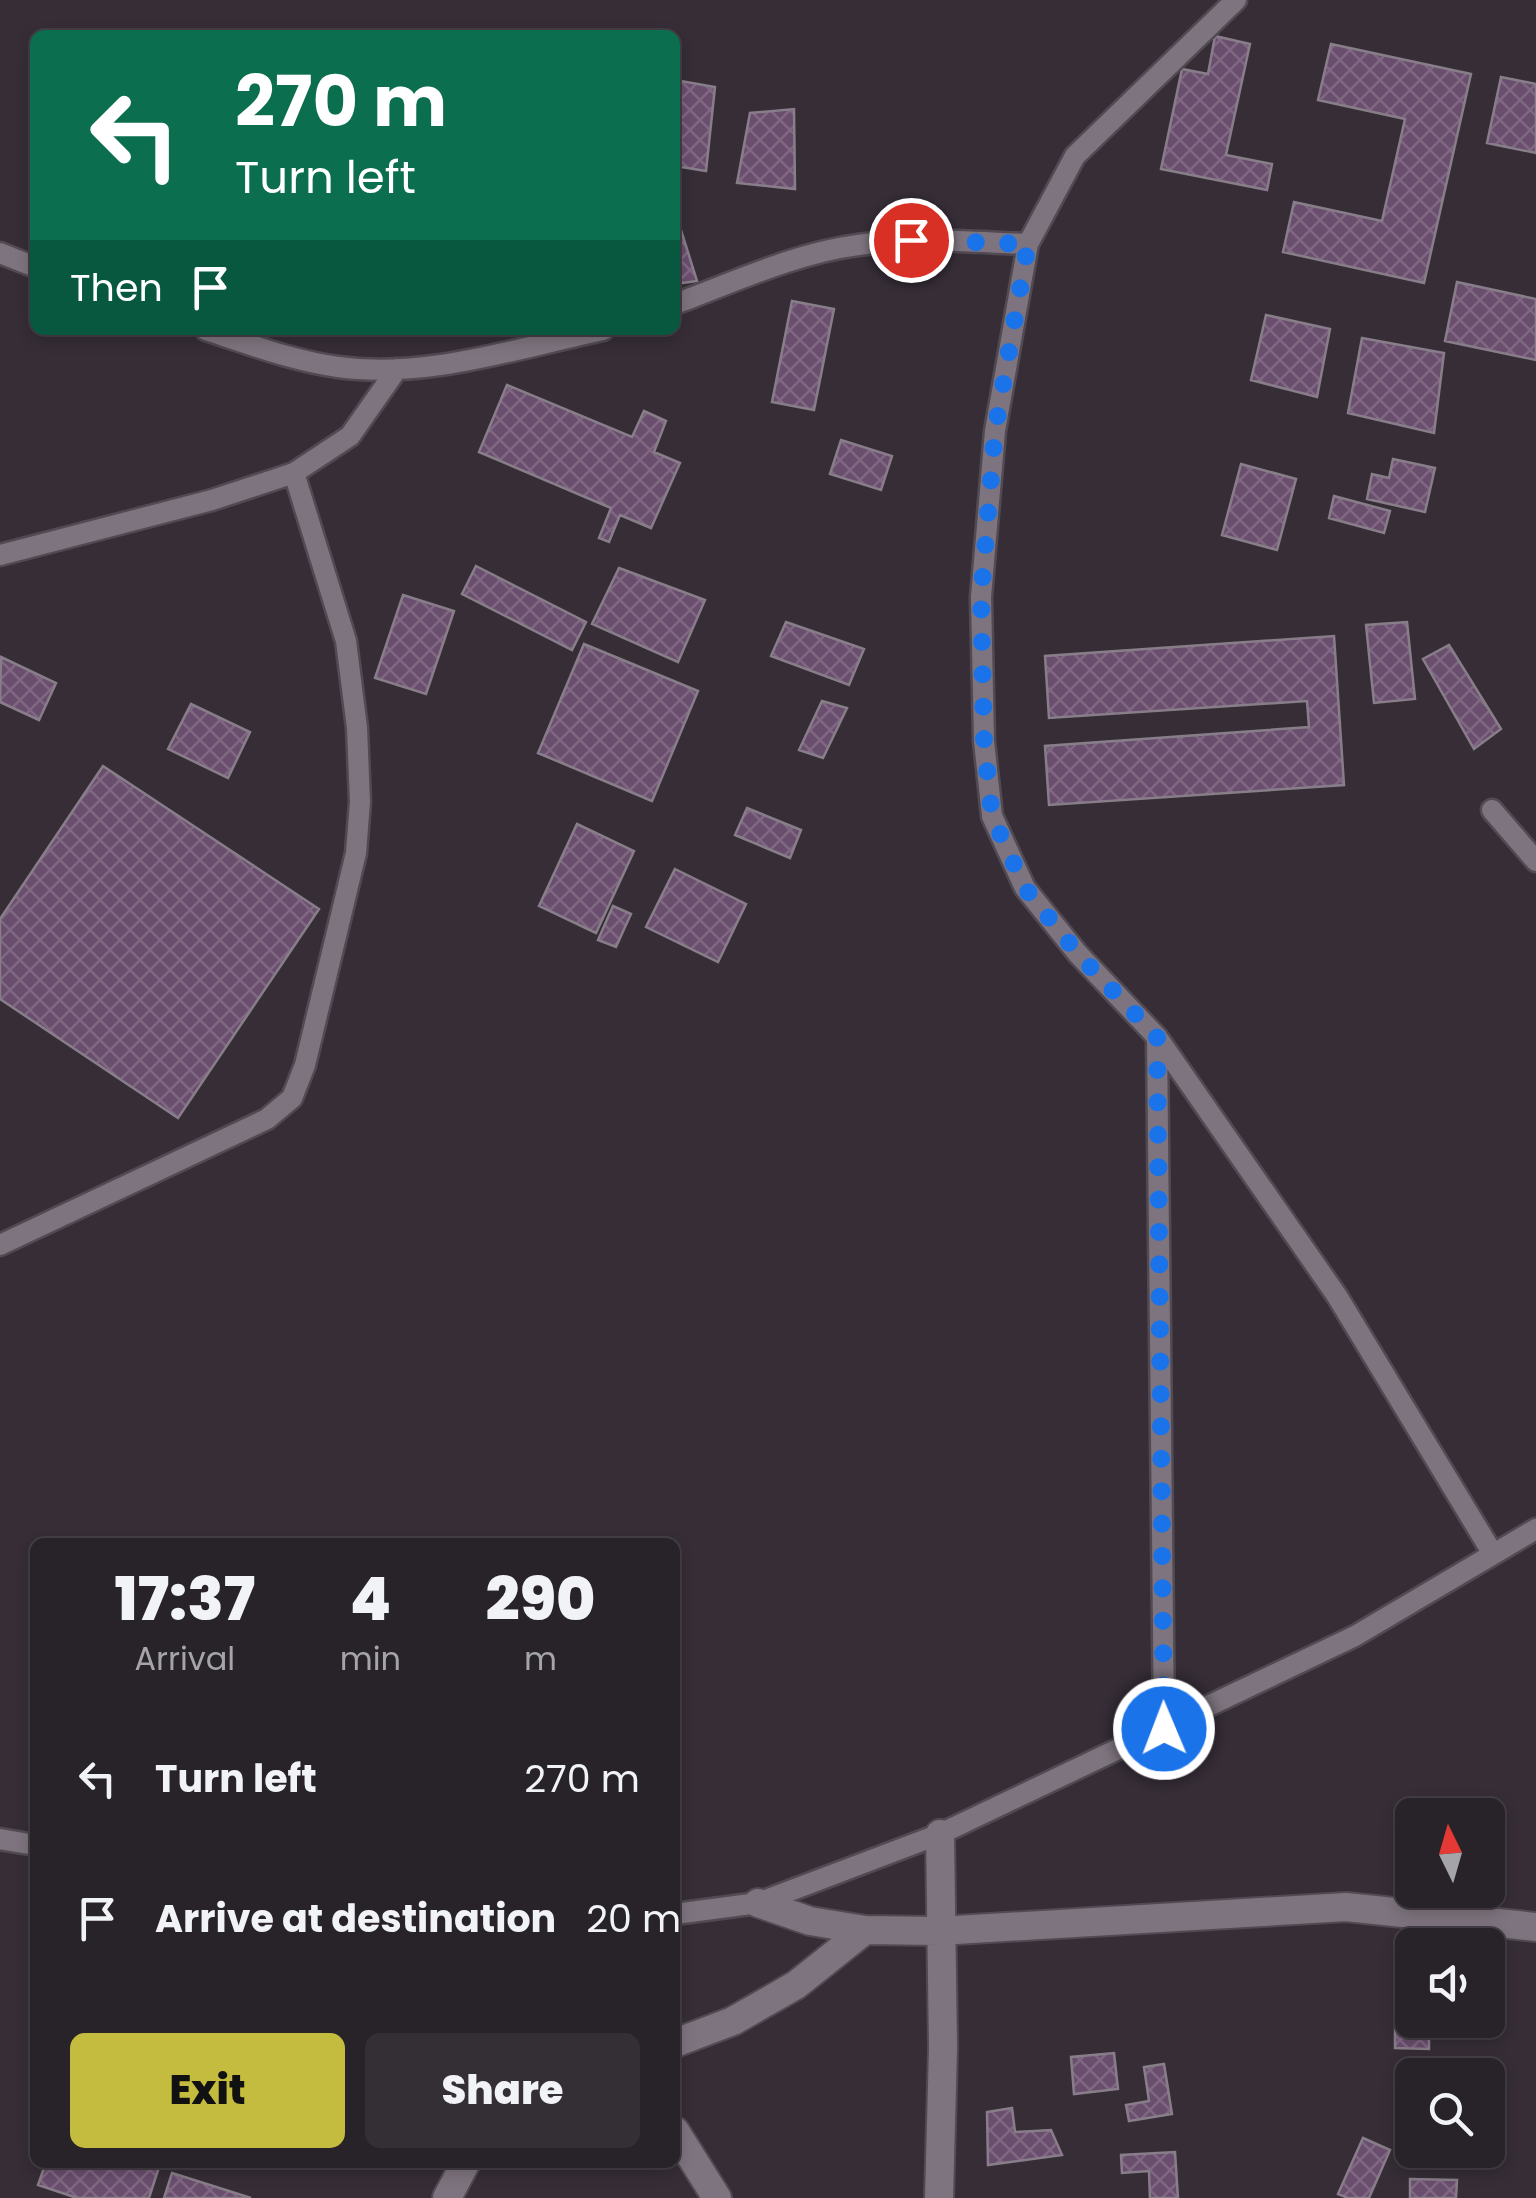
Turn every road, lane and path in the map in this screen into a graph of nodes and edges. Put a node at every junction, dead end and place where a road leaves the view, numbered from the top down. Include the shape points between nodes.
1 (1236, 0) edge
2 (1028, 244) junction
3 (0, 253) edge
4 (30, 265) edge
5 (680, 302) edge
6 (221, 335) edge
7 (579, 335) edge
8 (398, 369) junction
9 (294, 473) junction
10 (0, 555) edge
11 (1492, 810) dead end
12 (1536, 861) edge
13 (1157, 1037) junction
14 (0, 1245) edge
15 (1536, 1528) edge
16 (1493, 1554) junction
17 (1164, 1729) junction
18 (940, 1834) junction
19 (0, 1839) edge
20 (30, 1844) edge
21 (758, 1903) junction
22 (680, 1913) edge
23 (1536, 1927) edge
24 (865, 1930) junction
25 (939, 1931) junction
26 (680, 2041) edge
27 (680, 2139) edge
28 (463, 2168) edge
29 (447, 2198) edge
30 (717, 2198) edge
31 (939, 2198) edge

1 - 2 lane via 1075,156
2 - 5 lane via 855,245
2 - 13 lane via 995,431 981,597 992,816 1025,888
3 - 4 lane
6 - 8 lane via 339,367
7 - 8 lane
8 - 9 lane via 350,436
9 - 10 lane
9 - 14 lane via 346,641 360,802 356,853 305,1065 292,1098 267,1120
11 - 12 lane
13 - 16 lane via 1337,1296
13 - 17 lane
15 - 16 lane
16 - 17 lane via 1356,1636
17 - 18 lane
18 - 21 lane
18 - 25 street
19 - 20 lane
21 - 22 lane
21 - 24 street
23 - 25 street via 1346,1907
24 - 25 street
24 - 26 street via 796,1986
25 - 31 street
27 - 30 street
28 - 29 street

